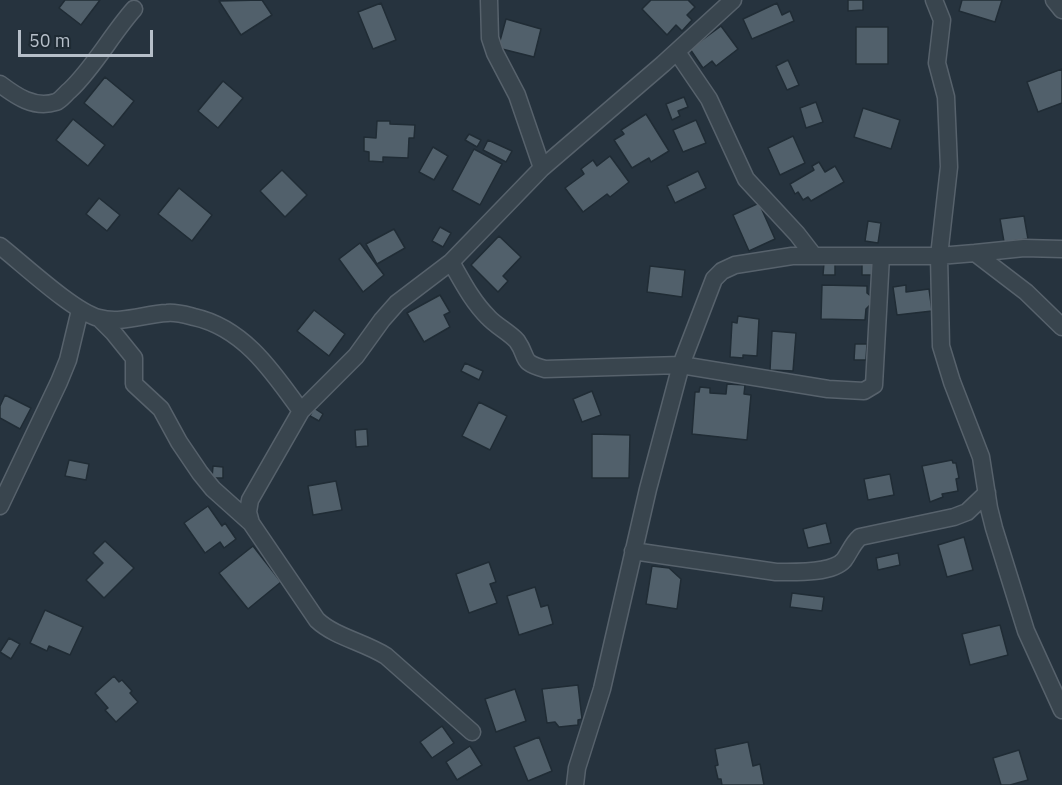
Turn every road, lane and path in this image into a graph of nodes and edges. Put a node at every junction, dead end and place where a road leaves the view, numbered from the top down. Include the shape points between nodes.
1 (489, 0) edge
2 (733, 0) edge
3 (934, 0) edge
4 (1054, 0) edge
5 (134, 9) dead end
6 (1062, 10) edge
7 (677, 52) junction
8 (0, 84) edge
9 (542, 168) junction
10 (0, 246) edge
11 (1062, 249) edge
12 (975, 253) junction
13 (814, 256) junction
14 (881, 256) junction
15 (939, 256) junction
16 (451, 262) junction
17 (80, 310) junction
18 (99, 318) junction
19 (1062, 327) edge
20 (681, 365) junction
21 (301, 411) junction
22 (987, 493) junction
23 (0, 506) edge
24 (251, 523) junction
25 (633, 551) junction
26 (1062, 710) edge
27 (472, 732) dead end
28 (576, 785) edge

1 - 9 street via 490,38 525,114
2 - 7 street
3 - 15 street via 942,20 937,63 946,97 949,167
4 - 6 street
5 - 8 street via 85,75 56,102 37,104 19,98
7 - 9 street
7 - 13 street via 709,99 746,179
9 - 16 street
10 - 17 street
11 - 12 street
12 - 15 street
12 - 19 street via 1026,292
13 - 14 street
13 - 20 street via 735,265 722,271 714,279
14 - 15 street
14 - 20 street via 874,385 870,389 828,389
15 - 22 street via 941,346 981,457
16 - 20 street via 474,301 516,340 527,362 534,366 545,369
16 - 21 street via 397,303 356,356
17 - 18 street
17 - 23 street via 68,360
18 - 21 street via 115,320 169,312 206,320 228,330 279,380
18 - 24 street via 134,358 134,384 161,409 213,489
20 - 25 street
21 - 24 street via 250,500
22 - 25 street via 967,512 954,517 860,537 844,560 833,568 776,572
22 - 26 street via 1026,631
24 - 27 street via 317,620 386,656
25 - 28 street via 602,689 577,768

